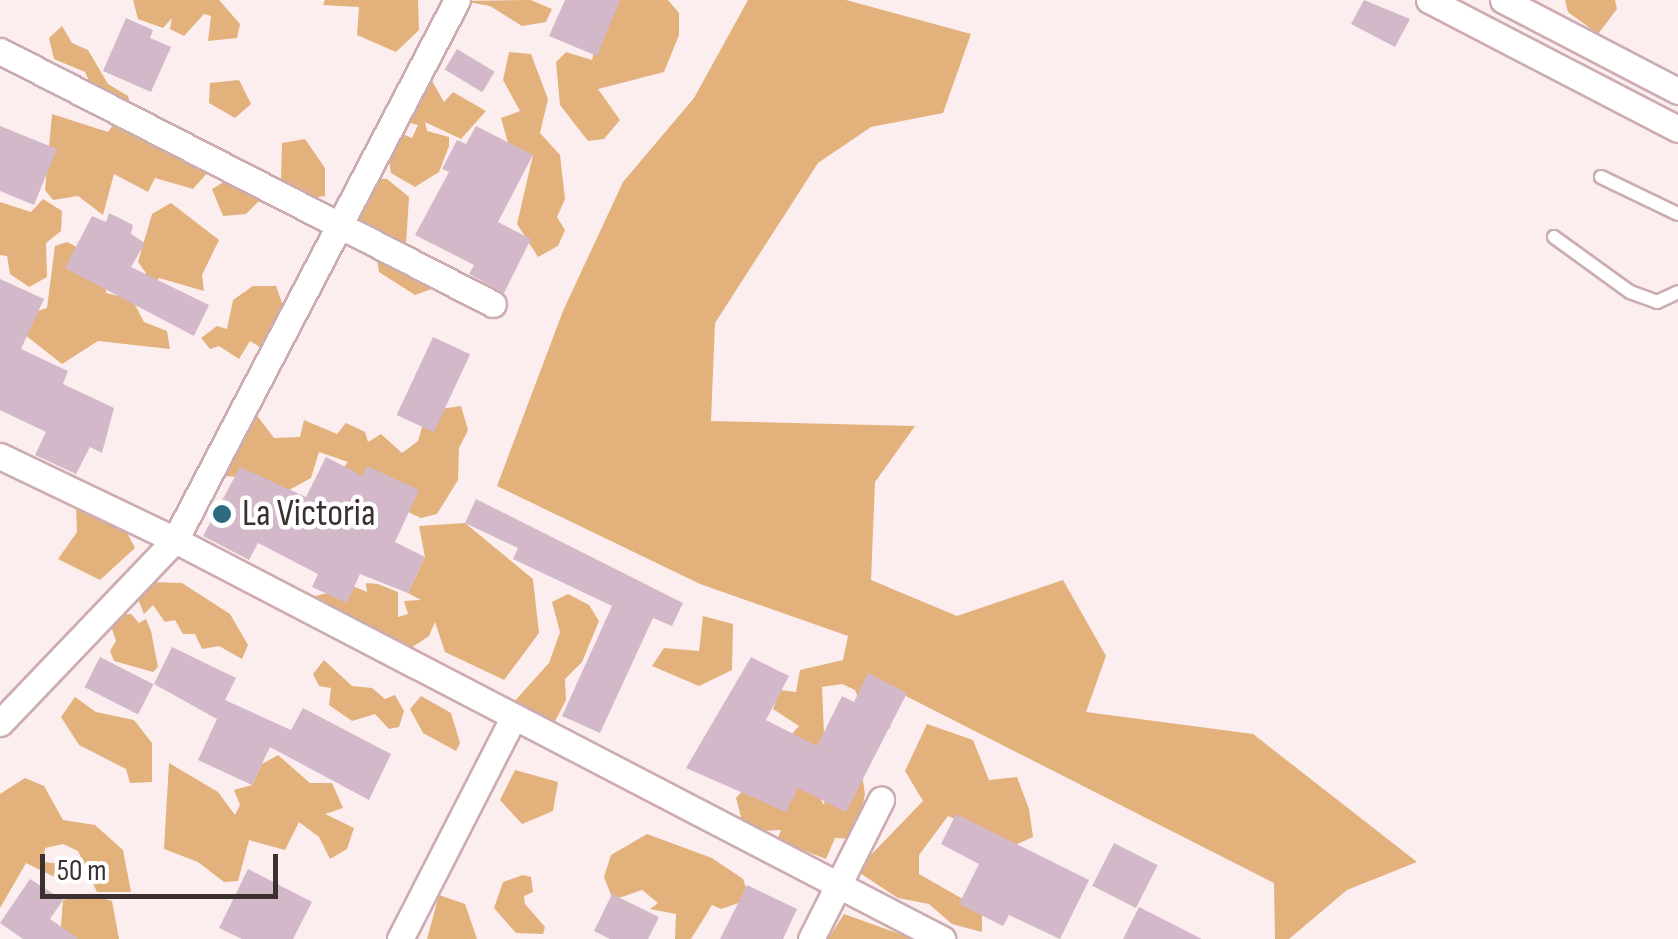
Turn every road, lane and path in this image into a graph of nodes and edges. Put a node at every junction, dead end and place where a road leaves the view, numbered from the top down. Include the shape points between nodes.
1 (457, 0) edge
2 (1429, 0) edge
3 (1503, 0) edge
4 (0, 51) edge
5 (1678, 92) edge
6 (1678, 129) edge
7 (1601, 177) dead end
8 (1678, 214) edge
9 (339, 224) junction
10 (1554, 238) dead end
11 (1678, 292) edge
12 (493, 304) dead end
13 (0, 456) edge
14 (174, 540) junction
15 (512, 720) junction
16 (0, 723) edge
17 (881, 800) dead end
18 (838, 885) junction
19 (400, 939) edge
20 (811, 939) edge
21 (942, 939) edge

1 - 9 street
2 - 6 street
3 - 5 street
4 - 9 street
7 - 8 lane
9 - 12 street
9 - 14 street
10 - 11 lane via 1630,292 1657,302
13 - 14 street
14 - 15 street
14 - 16 street
15 - 18 street
15 - 19 street
17 - 18 street
18 - 20 street
18 - 21 street

